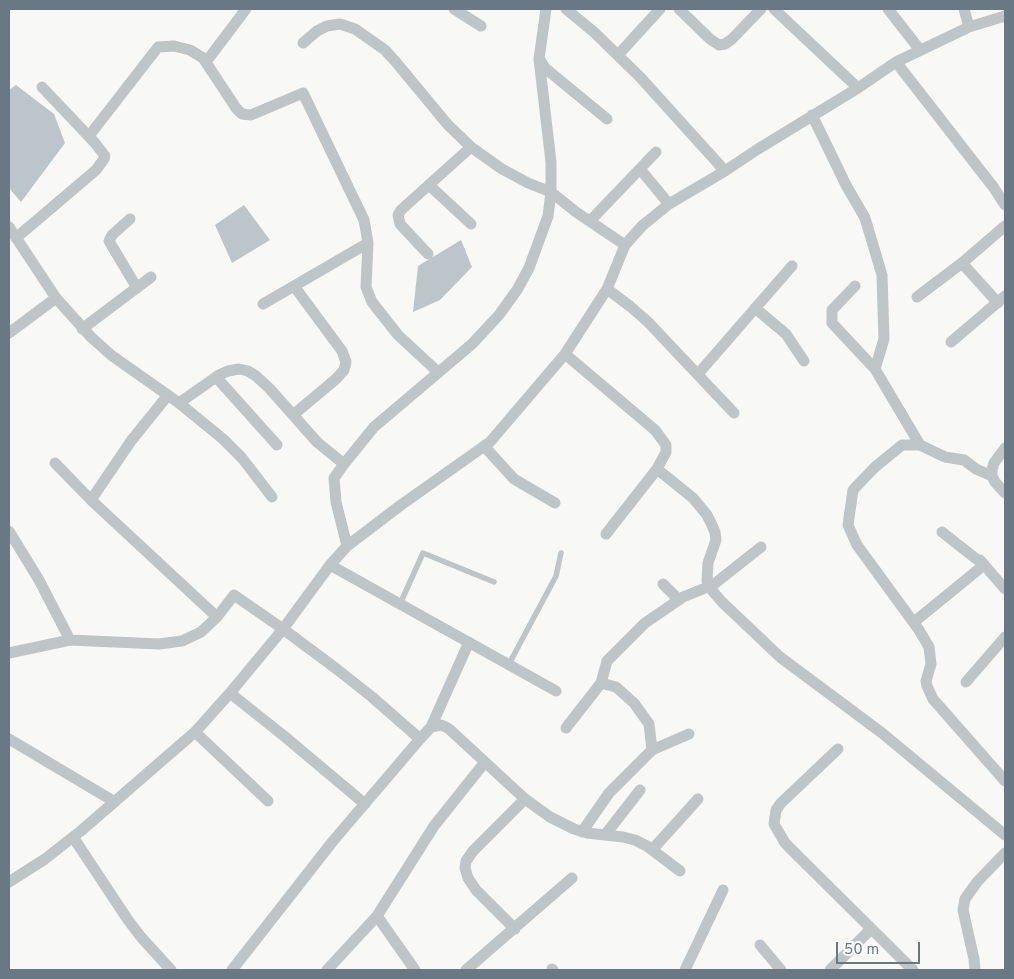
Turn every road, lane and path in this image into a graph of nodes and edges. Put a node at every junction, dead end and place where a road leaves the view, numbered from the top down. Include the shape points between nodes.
1 (246, 9) edge
2 (454, 9) edge
3 (546, 9) edge
4 (566, 9) edge
5 (660, 9) edge
6 (679, 9) edge
7 (761, 9) edge
8 (774, 9) edge
9 (888, 9) edge
10 (964, 9) edge
11 (1005, 16) edge
12 (481, 26) dead end
13 (969, 27) junction
14 (303, 43) dead end
15 (920, 50) junction
16 (618, 55) junction
17 (539, 59) junction
18 (206, 62) junction
19 (896, 62) junction
20 (42, 86) dead end
21 (858, 88) junction
22 (812, 115) junction
23 (607, 119) dead end
24 (89, 136) junction
25 (471, 148) junction
26 (656, 152) dead end
27 (640, 169) junction
28 (725, 171) junction
29 (429, 186) junction
30 (551, 192) junction
31 (669, 204) junction
32 (1005, 206) edge
33 (130, 219) dead end
34 (590, 221) junction
35 (471, 224) dead end
36 (9, 226) edge
37 (1005, 226) edge
38 (16, 238) junction
39 (368, 243) junction
40 (625, 245) junction
41 (428, 254) dead end
42 (962, 263) junction
43 (792, 266) dead end
44 (151, 277) dead end
45 (294, 286) junction
46 (855, 286) dead end
47 (136, 288) junction
48 (607, 289) junction
49 (917, 297) dead end
50 (56, 298) junction
51 (1001, 300) edge
52 (263, 304) dead end
53 (755, 308) junction
54 (82, 329) junction
55 (9, 333) edge
56 (951, 342) dead end
57 (565, 354) junction
58 (804, 361) dead end
59 (875, 369) junction
60 (438, 372) junction
61 (698, 374) junction
62 (216, 377) junction
63 (168, 395) junction
64 (179, 403) junction
65 (734, 413) dead end
66 (293, 415) junction
67 (277, 445) dead end
68 (920, 445) junction
69 (484, 446) junction
70 (1005, 448) edge
71 (55, 462) dead end
72 (344, 464) junction
73 (658, 469) junction
74 (992, 476) junction
75 (1005, 493) edge
76 (272, 497) dead end
77 (91, 500) junction
78 (555, 503) dead end
79 (9, 531) edge
80 (942, 532) dead end
81 (606, 534) dead end
82 (962, 540) dead end
83 (347, 546) junction
84 (761, 547) dead end
85 (561, 553) dead end
86 (330, 565) junction
87 (984, 565) junction
88 (494, 582) dead end
89 (663, 584) dead end
90 (709, 587) junction
91 (1005, 589) edge
92 (679, 600) junction
93 (400, 604) junction
94 (217, 617) junction
95 (914, 622) junction
96 (283, 629) junction
97 (1005, 637) edge
98 (70, 640) junction
99 (469, 642) junction
100 (9, 653) edge
101 (509, 664) junction
102 (966, 682) dead end
103 (601, 684) junction
104 (556, 690) dead end
105 (230, 693) junction
106 (431, 727) junction
107 (566, 728) dead end
108 (195, 732) junction
109 (689, 734) dead end
110 (9, 739) edge
111 (420, 739) junction
112 (838, 749) dead end
113 (652, 750) junction
114 (485, 762) junction
115 (1005, 781) edge
116 (640, 790) dead end
117 (525, 799) junction
118 (698, 799) dead end
119 (268, 800) dead end
120 (115, 802) junction
121 (365, 804) junction
122 (582, 832) junction
123 (605, 835) junction
124 (1005, 835) edge
125 (73, 837) junction
126 (652, 850) junction
127 (1005, 853) edge
128 (680, 870) dead end
129 (572, 878) dead end
130 (9, 882) edge
131 (723, 890) dead end
132 (377, 916) junction
133 (515, 929) junction
134 (871, 929) junction
135 (760, 945) dead end
136 (171, 970) edge
137 (232, 970) edge
138 (326, 970) edge
139 (415, 970) edge
140 (466, 970) edge
141 (685, 970) edge
142 (781, 970) edge
143 (830, 970) edge
144 (913, 970) edge
145 (976, 970) edge

1 - 18 street
2 - 12 street
3 - 17 street
4 - 16 street
5 - 16 street
6 - 7 street via 719,45 732,39
8 - 21 street
9 - 15 street
10 - 13 street
11 - 13 street
13 - 15 street
14 - 25 street via 327,26 340,24 355,29 396,61
15 - 19 street
16 - 28 street
17 - 23 street via 545,68
17 - 30 street via 551,162
18 - 24 street via 190,50 158,47
18 - 39 street via 242,114 251,115 303,93 364,220
19 - 21 street
19 - 32 street
20 - 24 street
21 - 22 street
22 - 28 street
22 - 59 street via 864,218 882,275 884,339
24 - 38 street via 105,156 102,164
25 - 29 street
25 - 30 street via 502,169
26 - 27 street
27 - 31 street
27 - 34 street
28 - 31 street
29 - 35 street
29 - 41 street via 401,210 398,219
30 - 34 street
30 - 60 street via 548,216 518,290 472,344
31 - 40 street
33 - 47 street via 109,241
34 - 40 street
36 - 38 street
37 - 42 street
38 - 50 street
39 - 45 street
39 - 60 street via 366,287 372,302 398,335
40 - 48 street
42 - 49 street
42 - 51 street
43 - 53 street
44 - 47 street
45 - 52 street
45 - 66 street via 346,362 336,379
46 - 59 street via 832,310 832,323
47 - 54 street
48 - 57 street
48 - 61 street via 631,306
50 - 54 street
50 - 55 street
51 - 56 street
53 - 58 street via 786,334
53 - 61 street
54 - 63 street via 111,355
57 - 69 street
57 - 73 street via 662,438 666,452
59 - 68 street
60 - 72 street via 374,427
61 - 65 street
62 - 64 street
62 - 66 street via 228,371 248,371
62 - 67 street
63 - 64 street
63 - 77 street via 131,441
64 - 76 street via 223,438
66 - 72 street via 317,442
68 - 74 street via 945,457 964,460
68 - 95 street via 902,445 853,490 848,525 857,545
69 - 78 street via 514,479
69 - 83 street
70 - 74 street via 994,463
71 - 77 street
72 - 83 street via 334,478 336,502
73 - 81 street
73 - 90 street via 693,498 707,515 715,532 716,540 706,574
74 - 75 street
77 - 94 street
79 - 98 street
80 - 87 street
82 - 87 street
83 - 86 street
84 - 90 street
85 - 101 lane via 556,576
86 - 93 street
86 - 96 street
87 - 91 street
87 - 95 street
88 - 93 lane via 423,553
89 - 92 street
90 - 92 street
90 - 124 street via 780,657 882,733
92 - 103 street via 645,623 607,662
93 - 99 street
94 - 96 street via 234,595
94 - 98 street via 201,632 182,641 159,644
95 - 115 street via 931,655 926,681 928,692
96 - 105 street
96 - 111 street via 372,697
97 - 102 street
98 - 100 street
99 - 101 street
99 - 106 street
101 - 104 street
103 - 107 street
103 - 113 street via 616,688 634,703 649,724
105 - 108 street
105 - 121 street
106 - 111 street
106 - 114 street via 441,725 448,728
108 - 119 street
108 - 120 street
109 - 113 street
110 - 120 street
111 - 121 street
112 - 134 street via 781,803 776,810 774,824 794,852
113 - 122 street via 609,793
114 - 117 street
114 - 132 street via 434,826
116 - 123 street
117 - 122 street
117 - 133 street via 473,851 465,868 476,890
118 - 126 street
120 - 125 street
121 - 137 street
122 - 123 street
123 - 126 street via 635,840
125 - 130 street
125 - 136 street via 128,920
126 - 128 street
127 - 145 street via 965,899 963,910
129 - 133 street
131 - 141 street
132 - 138 street
132 - 139 street
133 - 140 street
134 - 143 street
134 - 144 street
135 - 142 street

